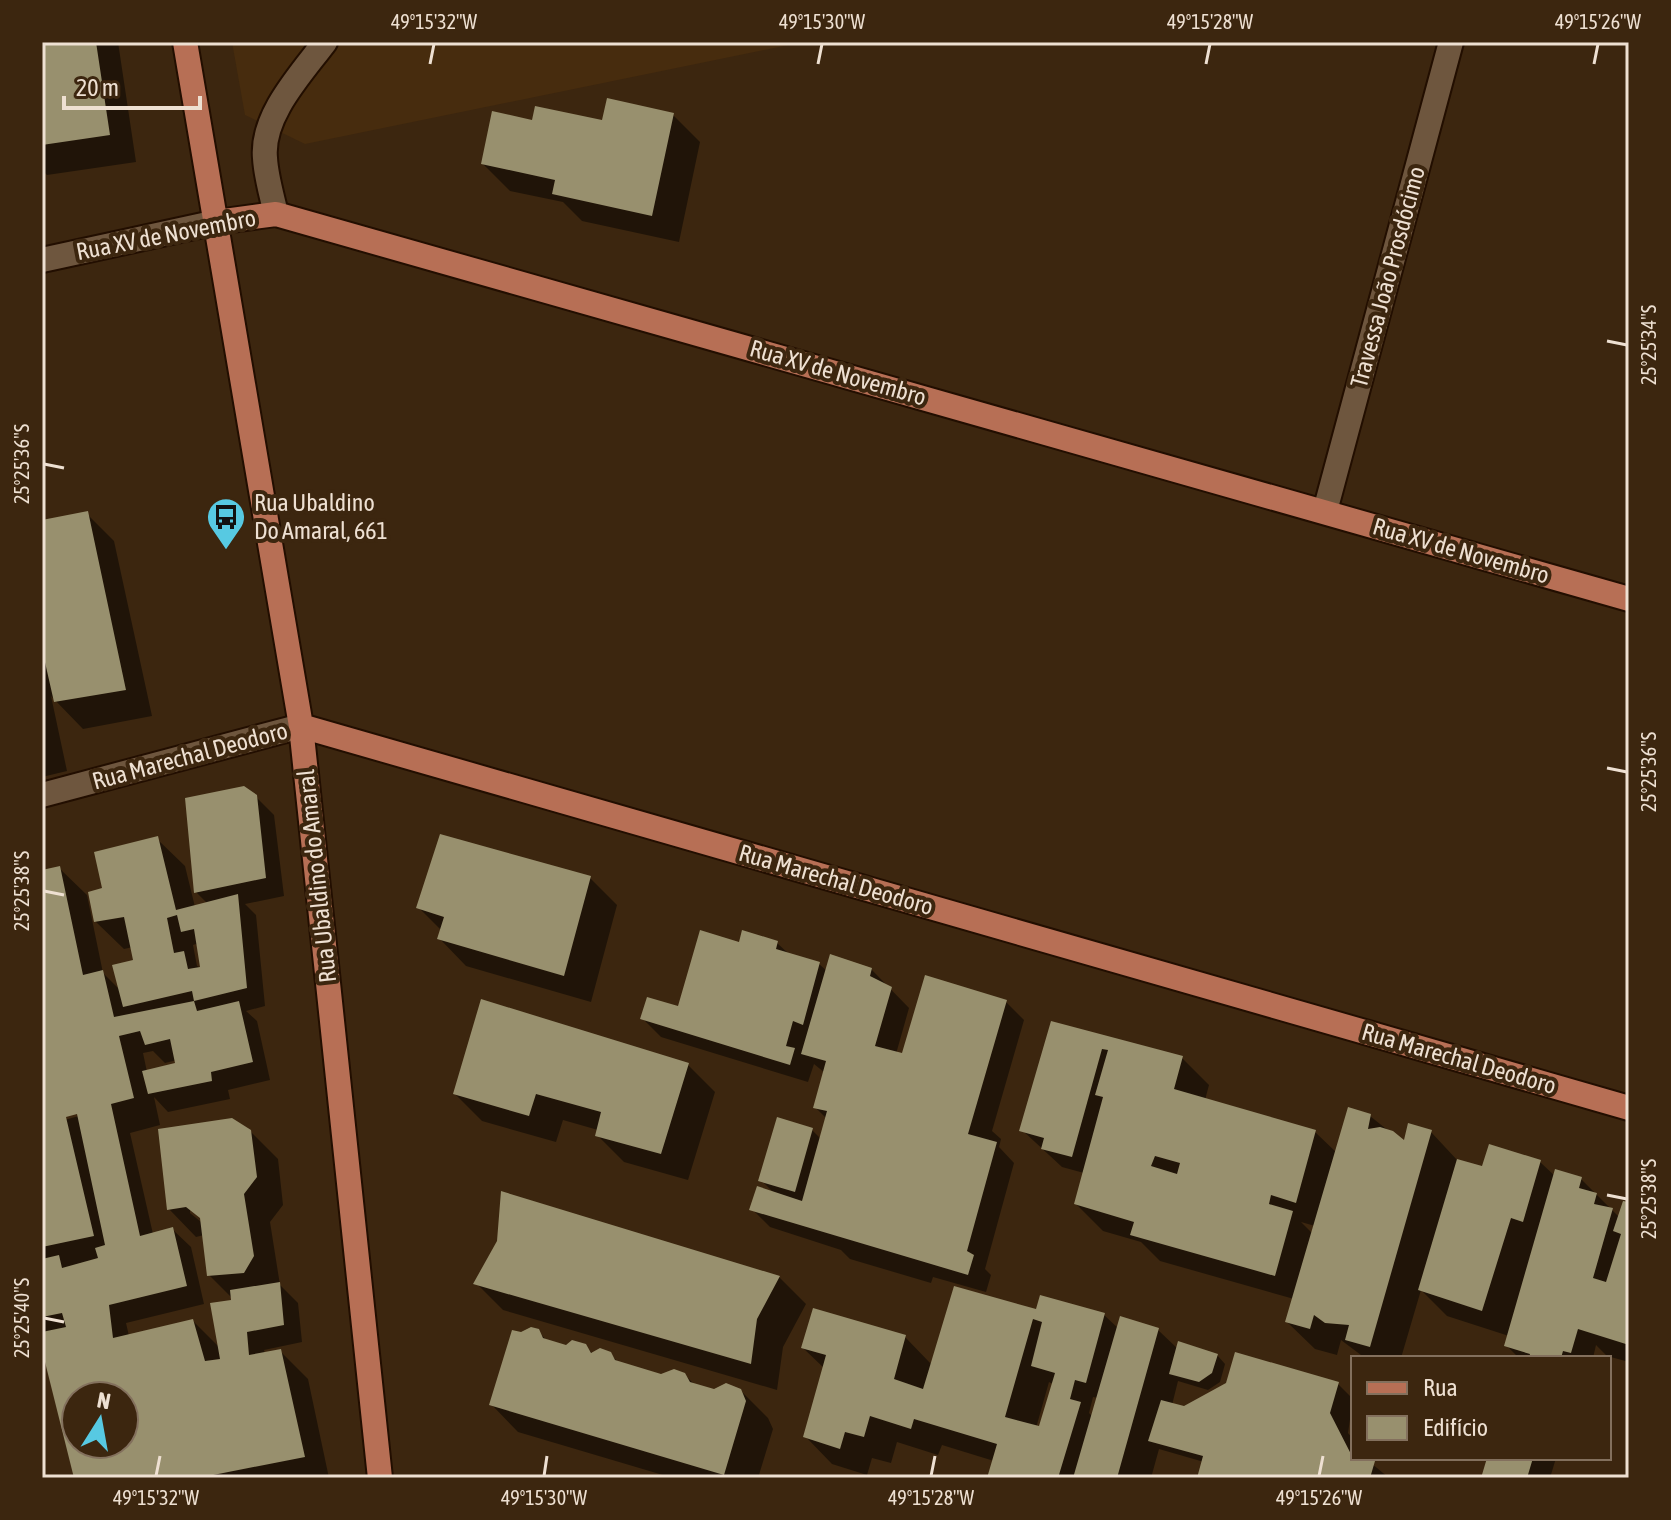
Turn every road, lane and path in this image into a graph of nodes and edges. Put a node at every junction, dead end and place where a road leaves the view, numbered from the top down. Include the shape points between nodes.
1 (185, 42) edge
2 (325, 42) edge
3 (1451, 42) edge
4 (276, 214) junction
5 (217, 222) junction
6 (42, 260) edge
7 (1325, 511) junction
8 (1629, 599) edge
9 (301, 726) junction
10 (42, 795) edge
11 (1629, 1108) edge
12 (380, 1478) edge

1 - 5 main road, Rua Ubaldino do Amaral
2 - 4 street via 269,128 264,156
3 - 7 street, Travessa João Prosdócimo
4 - 5 main road, Rua XV de Novembro
4 - 7 main road, Rua XV de Novembro
5 - 6 street, Rua XV de Novembro
5 - 9 main road, Rua Ubaldino do Amaral
7 - 8 main road, Rua XV de Novembro
9 - 10 street, Rua Marechal Deodoro
9 - 11 main road, Rua Marechal Deodoro
9 - 12 main road, Rua Ubaldino do Amaral

